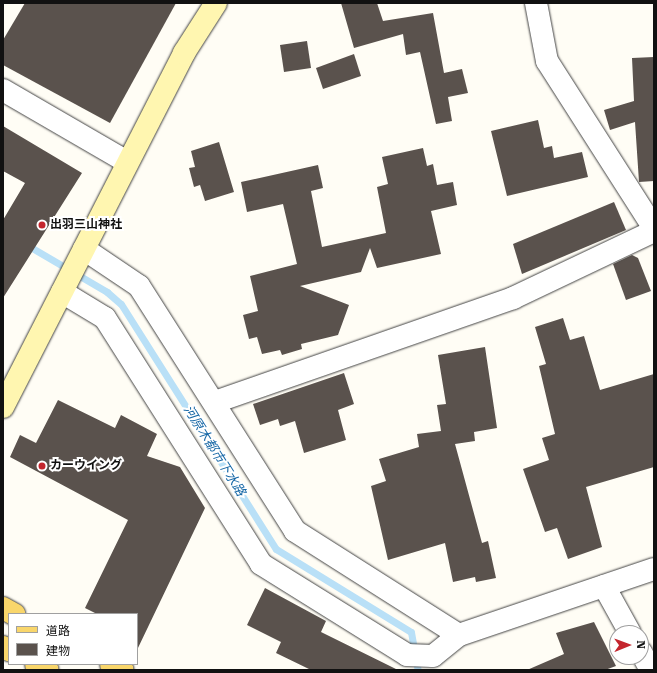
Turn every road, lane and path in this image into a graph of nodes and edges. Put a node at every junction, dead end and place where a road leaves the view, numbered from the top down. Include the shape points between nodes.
1 (216, 3) edge
2 (536, 3) edge
3 (3, 90) edge
4 (127, 162) junction
5 (654, 230) edge
6 (84, 249) junction
7 (62, 292) junction
8 (6, 392) edge
9 (215, 402) junction
10 (654, 569) edge
11 (604, 586) junction
12 (3, 608) edge
13 (12, 613) edge
14 (626, 625) edge
15 (459, 635) junction
16 (38, 665) edge
17 (113, 665) edge
18 (48, 670) edge
19 (123, 670) edge

1 - 4 street via 184,53
2 - 5 street via 547,61
3 - 4 street
4 - 6 street
5 - 9 street via 512,298
6 - 7 street
6 - 9 street via 139,286
7 - 8 street
7 - 15 street via 105,318 261,564 407,655 433,656
9 - 15 street via 295,531
10 - 11 street
11 - 14 street
11 - 15 street
12 - 13 main road
16 - 18 main road
17 - 19 main road

